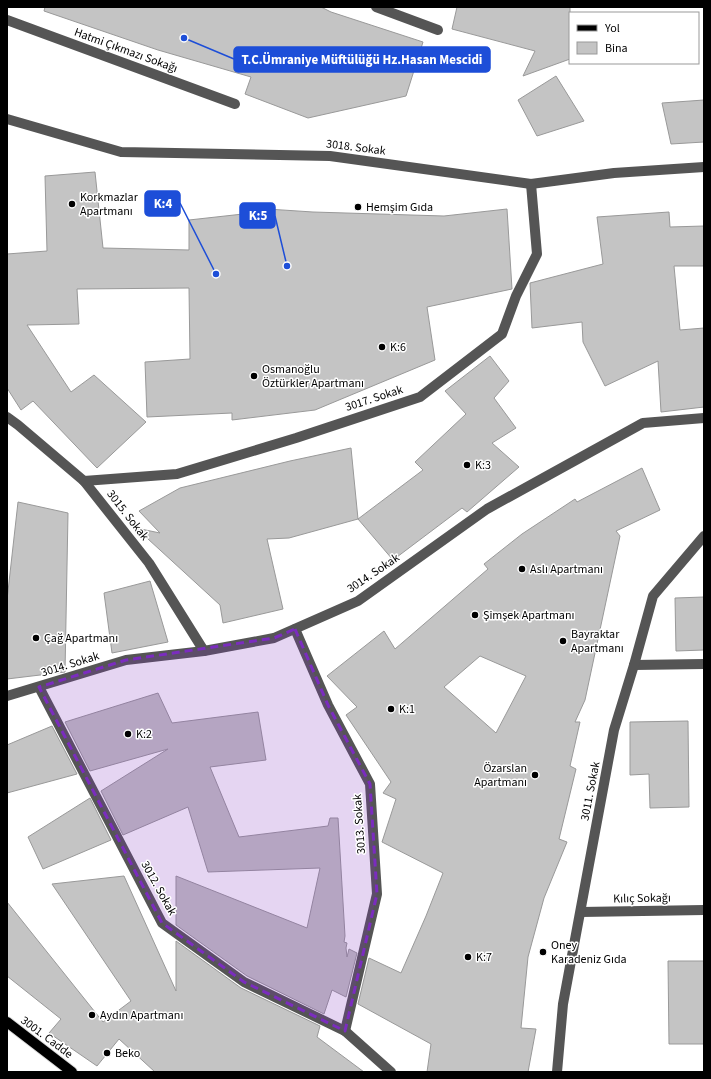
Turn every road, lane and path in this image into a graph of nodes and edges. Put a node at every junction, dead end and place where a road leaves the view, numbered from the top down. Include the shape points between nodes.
1 (376, 7) edge
2 (7, 20) edge
3 (438, 30) dead end
4 (235, 104) dead end
5 (7, 119) edge
6 (704, 167) edge
7 (531, 184) junction
8 (7, 417) edge
9 (704, 418) edge
10 (84, 481) junction
11 (704, 536) edge
12 (295, 629) junction
13 (204, 651) junction
14 (704, 664) edge
15 (634, 665) junction
16 (39, 687) junction
17 (7, 696) edge
18 (704, 910) edge
19 (581, 912) junction
20 (7, 1022) edge
21 (345, 1031) junction
22 (72, 1072) edge
23 (391, 1072) edge
24 (557, 1072) edge

1 - 3 street
2 - 4 street, Hatmi Çıkmazı Sokağı
5 - 7 street, 3018. Sokak via 121,152 330,156
6 - 7 street, 3018. Sokak via 614,173
7 - 10 street, 3017. Sokak via 537,254 516,296 502,334 420,397 177,474
8 - 10 street, 3015. Sokak
9 - 12 street, 3014. Sokak via 643,423 487,509 358,601
10 - 13 street, 3015. Sokak via 149,563
11 - 15 street, 3011. Sokak via 653,596
12 - 13 street, 3014. Sokak via 274,638
12 - 21 street, 3013. Sokak via 328,705 370,784 377,894
13 - 16 street, 3014. Sokak via 126,660
14 - 15 street
15 - 19 street, 3011. Sokak via 614,730
16 - 17 street, 3014. Sokak
16 - 21 street, 3012. Sokak via 162,923 244,982
18 - 19 street, Kılıç Sokağı
19 - 24 street, 3011. Sokak via 563,1004
20 - 22 main road, 3001. Cadde
21 - 23 street, 3012. Sokak

